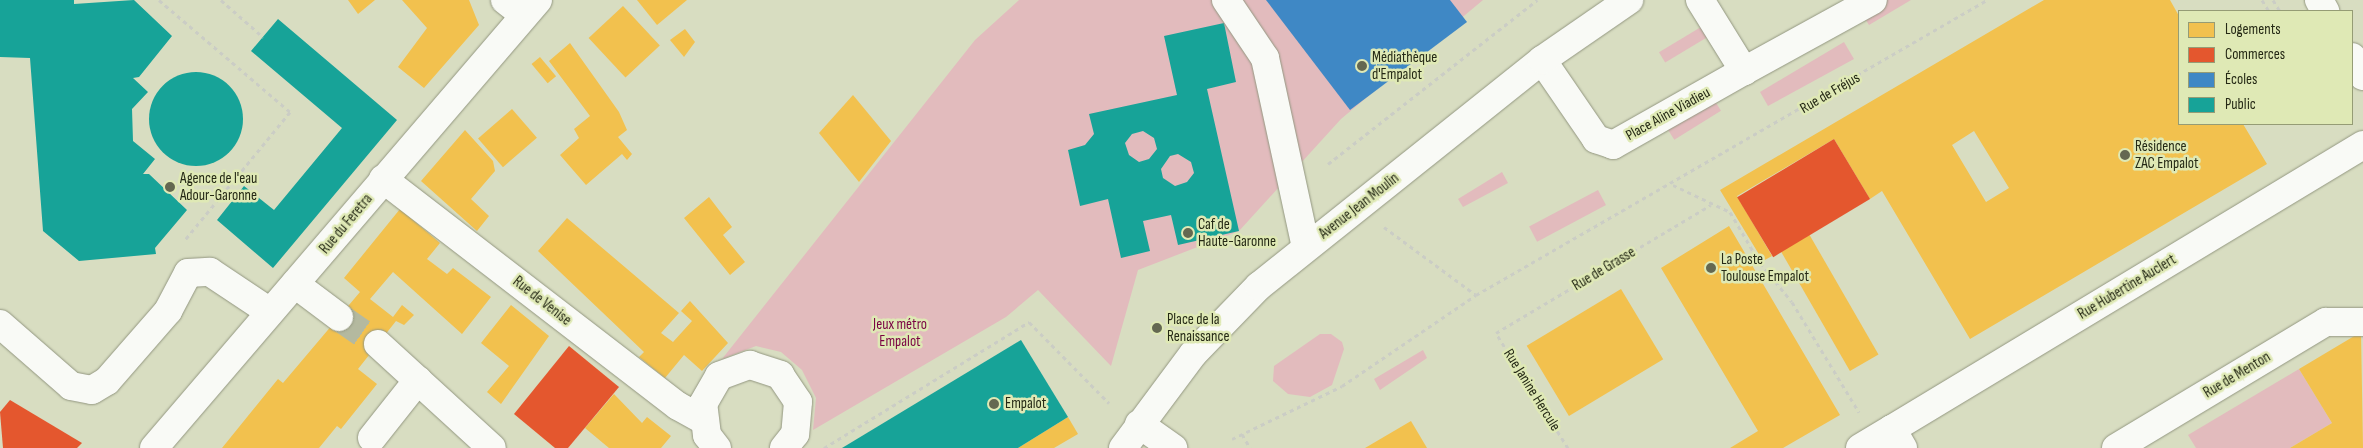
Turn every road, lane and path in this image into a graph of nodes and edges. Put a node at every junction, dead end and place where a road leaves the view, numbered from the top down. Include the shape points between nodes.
1 (158, 0) edge
2 (221, 0) edge
3 (1226, 0) edge
4 (1536, 0) edge
5 (1629, 0) edge
6 (1700, 0) edge
7 (1873, 0) edge
8 (1987, 0) edge
9 (522, 5) edge
10 (263, 37) dead end
11 (2353, 59) edge
12 (1542, 60) junction
13 (1744, 72) junction
14 (2363, 76) edge
15 (2363, 145) edge
16 (1328, 164) dead end
17 (383, 179) junction
18 (1672, 185) junction
19 (1711, 205) junction
20 (1374, 220) dead end
21 (1306, 248) junction
22 (188, 273) junction
23 (296, 284) junction
24 (1476, 295) junction
25 (270, 312) junction
26 (339, 317) tunnel mouth
27 (2363, 322) edge
28 (0, 324) edge
29 (1496, 333) joint
30 (378, 344) tunnel mouth
31 (418, 380) junction
32 (1109, 403) dead end
33 (703, 420) junction
34 (1139, 424) junction
35 (1242, 434) junction
36 (372, 438) dead end
37 (1232, 439) dead end
38 (1882, 441) edge
39 (154, 448) edge
40 (492, 448) edge
41 (717, 448) edge
42 (784, 448) edge
43 (823, 448) edge
44 (1109, 448) edge
45 (1123, 448) edge
46 (1173, 448) edge
47 (1250, 448) edge
48 (1568, 448) edge
49 (2116, 448) edge

1 - 22 path via 290,112 176,251
2 - 10 path
3 - 21 street via 1265,58
4 - 16 path
5 - 12 street, Avenue Jean Moulin
6 - 13 street
7 - 13 street, Place Aline Viadieu
8 - 18 path, Rue de Fréjus
9 - 17 street, Rue du Feretra
11 - 14 street
12 - 13 street, Place Aline Viadieu via 1596,139 1613,145
12 - 21 street, Avenue Jean Moulin
15 - 38 street, Rue Hubertine Auclert
17 - 23 street, Rue du Feretra
17 - 33 street, Rue de Venise via 678,406
18 - 19 path
18 - 24 path, Rue de Fréjus
19 - 29 path, Rue de Grasse
19 - 38 path via 1730,212 1760,264 1792,302
20 - 24 path
21 - 34 street, Avenue Jean Moulin via 1221,323
22 - 25 street via 210,272
22 - 28 street via 168,311 106,381 92,390 71,386
23 - 25 street, Rue du Feretra
23 - 26 street
24 - 35 path, Rue de Fréjus via 1342,386
25 - 39 street, Rue du Feretra
27 - 49 street, Rue de Menton via 2326,322
29 - 48 path, Rue Janine Hercule
30 - 31 street
31 - 36 street
31 - 40 street
32 - 43 path via 1029,322
33 - 41 street
33 - 42 street via 703,404 720,376 733,368 766,367 780,375 798,402 794,434
34 - 44 street
34 - 45 street, Avenue Jean Moulin
34 - 46 street
35 - 37 path, Rue de Fréjus
35 - 47 path

